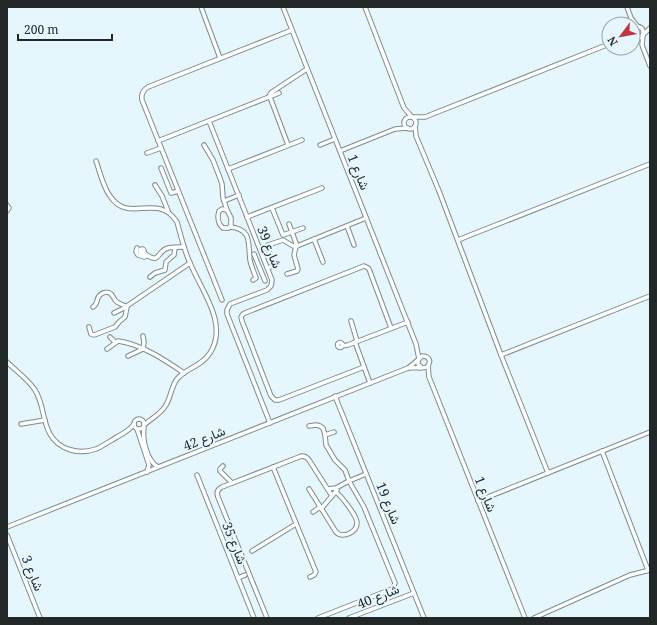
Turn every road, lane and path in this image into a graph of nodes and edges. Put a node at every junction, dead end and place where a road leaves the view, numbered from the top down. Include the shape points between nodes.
1 (201, 7) edge
2 (283, 7) edge
3 (365, 7) edge
4 (650, 28) edge
5 (641, 29) edge
6 (292, 30) junction
7 (643, 35) junction
8 (642, 45) joint
9 (601, 47) edge
10 (220, 58) junction
11 (650, 66) edge
12 (307, 69) junction
13 (279, 93) dead end
14 (270, 97) junction
15 (404, 108) junction
16 (412, 117) junction
17 (425, 117) junction
18 (209, 121) junction
19 (405, 121) junction
20 (416, 126) junction
21 (408, 128) junction
22 (395, 129) junction
23 (416, 136) junction
24 (335, 139) junction
25 (302, 140) dead end
26 (158, 141) junction
27 (204, 145) dead end
28 (288, 145) junction
29 (320, 145) dead end
30 (161, 148) junction
31 (340, 151) junction
32 (147, 153) dead end
33 (96, 162) dead end
34 (650, 164) edge
35 (161, 168) dead end
36 (228, 169) junction
37 (155, 185) dead end
38 (322, 188) dead end
39 (178, 191) junction
40 (170, 193) junction
41 (239, 195) junction
42 (162, 196) junction
43 (224, 201) junction
44 (7, 205) edge
45 (272, 208) junction
46 (227, 210) junction
47 (7, 211) edge
48 (219, 211) junction
49 (168, 212) junction
50 (247, 217) junction
51 (366, 218) junction
52 (289, 224) dead end
53 (347, 226) junction
54 (230, 227) junction
55 (304, 228) dead end
56 (292, 232) junction
57 (314, 239) junction
58 (458, 240) junction
59 (354, 245) dead end
60 (296, 246) junction
61 (184, 247) junction
62 (175, 248) junction
63 (254, 254) dead end
64 (147, 256) junction
65 (323, 262) dead end
66 (190, 263) junction
67 (268, 270) junction
68 (287, 274) dead end
69 (262, 275) junction
70 (150, 277) dead end
71 (265, 280) dead end
72 (650, 296) edge
73 (222, 300) dead end
74 (93, 307) dead end
75 (127, 307) junction
76 (114, 313) dead end
77 (350, 321) dead end
78 (408, 322) junction
79 (89, 327) dead end
80 (391, 328) junction
81 (143, 336) dead end
82 (110, 337) dead end
83 (116, 342) junction
84 (356, 342) junction
85 (416, 344) junction
86 (342, 346) dead end
87 (107, 349) dead end
88 (143, 349) junction
89 (501, 355) junction
90 (128, 356) dead end
91 (425, 356) junction
92 (418, 359) junction
93 (7, 362) edge
94 (428, 366) junction
95 (364, 367) junction
96 (421, 367) junction
97 (408, 368) junction
98 (184, 373) junction
99 (430, 377) junction
100 (370, 383) junction
101 (335, 396) junction
102 (45, 420) junction
103 (270, 423) junction
104 (21, 424) dead end
105 (144, 424) junction
106 (309, 426) dead end
107 (136, 427) junction
108 (334, 432) dead end
109 (650, 432) edge
110 (325, 435) junction
111 (602, 451) junction
112 (223, 466) dead end
113 (158, 467) junction
114 (273, 467) junction
115 (147, 472) junction
116 (548, 473) junction
117 (366, 474) junction
118 (197, 475) dead end
119 (349, 480) junction
120 (232, 483) junction
121 (338, 487) junction
122 (309, 489) dead end
123 (328, 489) junction
124 (336, 492) junction
125 (332, 496) junction
126 (478, 501) junction
127 (321, 508) junction
128 (313, 512) dead end
129 (296, 524) junction
130 (7, 527) edge
131 (7, 535) edge
132 (8, 541) edge
133 (252, 551) dead end
134 (649, 570) edge
135 (247, 574) junction
136 (310, 576) dead end
137 (238, 578) junction
138 (414, 593) junction
139 (363, 612) junction
140 (40, 618) edge
141 (254, 618) edge
142 (267, 618) edge
143 (318, 618) edge
144 (349, 618) edge
145 (365, 618) edge
146 (424, 618) edge
147 (525, 618) edge
148 (534, 618) edge

1 - 10 street
2 - 6 street, شارع 1
3 - 15 street
4 - 7 street
5 - 7 street
6 - 10 street
6 - 12 street, شارع 1
7 - 8 street
8 - 11 street
9 - 17 street
10 - 26 street via 143,91 142,98
12 - 14 street via 272,92
12 - 24 street, شارع 1
13 - 14 street
14 - 18 street
14 - 28 street
15 - 16 street
15 - 19 street
16 - 17 street
16 - 19 street
16 - 20 street via 416,121
17 - 20 street
18 - 26 street
18 - 36 street, شارع 39
19 - 21 street
19 - 22 street
20 - 21 street
20 - 23 street
21 - 22 street
21 - 23 street
22 - 31 street
23 - 58 street
24 - 29 street
24 - 31 street, شارع 1
25 - 28 street
26 - 30 street
27 - 43 street via 221,181
28 - 36 street
30 - 32 street
30 - 39 street
31 - 51 street, شارع 1
33 - 49 street via 109,196 114,202 128,209 158,208
34 - 58 street
35 - 40 street
36 - 41 street, شارع 39
37 - 42 street
38 - 45 street
39 - 40 street
39 - 73 street
40 - 42 street
41 - 43 street
41 - 50 street, شارع 39
42 - 49 street
43 - 46 street
43 - 48 street
44 - 47 street
45 - 50 street
45 - 56 street via 283,234
46 - 48 street
46 - 54 street via 231,220
48 - 54 street via 218,218 222,228
49 - 61 street via 177,222
50 - 67 street, شارع 39
51 - 53 street
51 - 78 street, شارع 1
52 - 56 street
53 - 57 street
53 - 59 street
54 - 69 street via 239,228 245,233 250,246 250,263 255,278
55 - 56 street
56 - 60 street
57 - 60 street
57 - 65 street
58 - 89 street
60 - 67 street via 282,240 268,245 274,265
60 - 68 street via 294,255 298,270
61 - 62 street
61 - 66 street
62 - 64 street via 167,248 155,258
62 - 70 street via 174,255 167,261 164,270
63 - 69 street
64 - 64 street via 138,256 136,252 139,250
66 - 75 street
66 - 98 street via 214,316 217,332 208,357
67 - 69 street
67 - 103 street, شارع 39 via 272,280 270,288 230,304 226,312
69 - 71 street
72 - 89 street
74 - 75 street via 98,297 105,292
75 - 76 street
75 - 79 street via 125,317 114,328 93,335
77 - 84 street
78 - 80 street
78 - 85 street, شارع 1
80 - 84 street
80 - 95 street via 366,266 243,314 241,317 271,396 275,400
81 - 88 street
82 - 83 street
83 - 87 street
83 - 88 street via 129,343
84 - 86 street
84 - 95 street
85 - 91 street, شارع 1
85 - 92 street, شارع 1
88 - 90 street
88 - 98 street
89 - 116 street
91 - 92 street
91 - 94 street via 429,359
92 - 96 street via 418,365
92 - 97 street, شارع 42
93 - 102 street via 35,390
94 - 96 street
94 - 99 street, شارع 1
95 - 100 street
96 - 97 street, شارع 42
96 - 99 street, شارع 1
97 - 100 street, شارع 42
98 - 105 street via 174,383 166,406 159,415
99 - 126 street, شارع 1
100 - 101 street, شارع 42
101 - 103 street, شارع 42
101 - 117 street, شارع 19
102 - 104 street
102 - 107 street via 47,428 59,445 80,451 95,449
103 - 113 street, شارع 42
105 - 107 street via 140,429
105 - 107 street via 138,419
105 - 113 street via 145,445 151,461
106 - 110 street via 321,426
107 - 115 street via 149,465
108 - 110 street
109 - 111 street
110 - 119 street via 326,445 345,470
111 - 116 street
111 - 134 street
112 - 120 street via 220,470
113 - 115 street, شارع 42
114 - 120 street
114 - 123 street via 306,456
114 - 129 street
115 - 130 street, شارع 42
116 - 126 street
117 - 119 street
117 - 138 street, شارع 19
118 - 137 street, شارع 35
119 - 121 street
119 - 143 street via 364,507 395,584 393,588
120 - 135 street via 220,488 217,495
121 - 123 street
121 - 124 street
122 - 127 street
123 - 125 street
124 - 125 street
124 - 127 street via 356,518 357,525 354,529 345,535 338,534
125 - 127 street
126 - 147 street, شارع 1
127 - 128 street
129 - 133 street
129 - 136 street via 316,572
131 - 132 street, شارع 3
132 - 140 street, شارع 3
134 - 148 street
135 - 137 street
135 - 142 street
137 - 141 street, شارع 35
138 - 139 street, شارع 40
138 - 146 street, شارع 19
139 - 144 street, شارع 40
139 - 145 street

